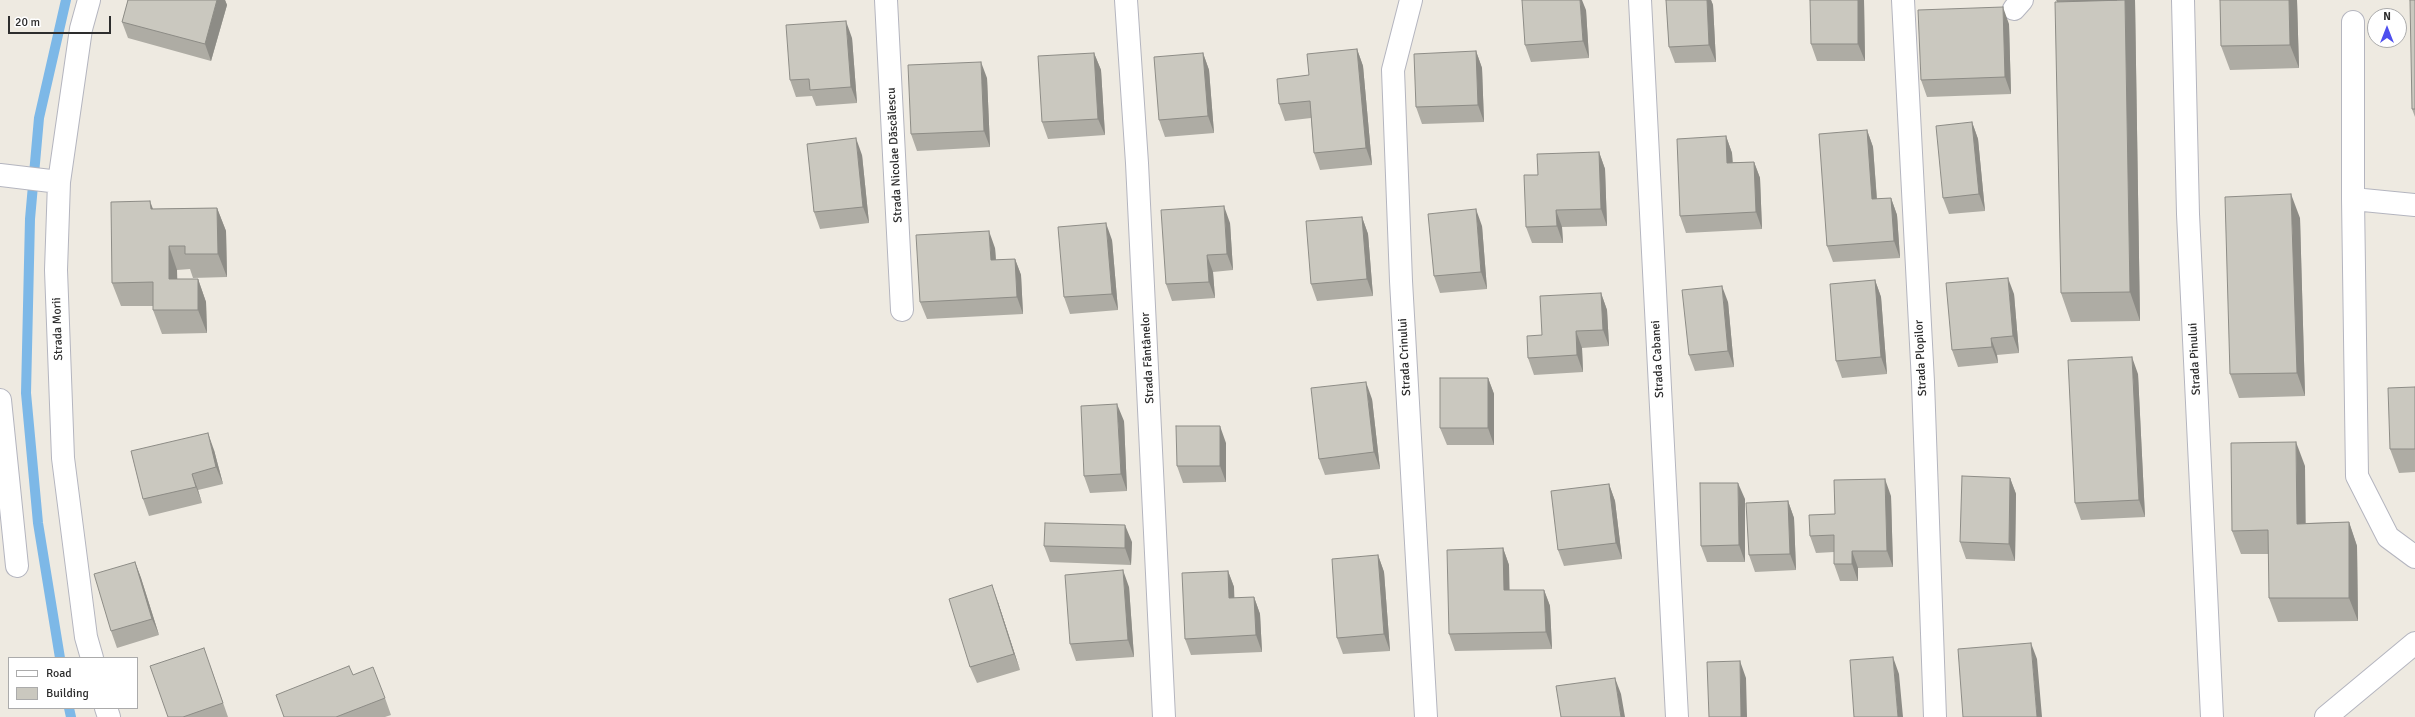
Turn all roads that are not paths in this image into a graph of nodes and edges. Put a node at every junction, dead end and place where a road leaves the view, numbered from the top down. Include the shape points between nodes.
1 (89, 0) edge
2 (886, 0) edge
3 (1126, 0) edge
4 (1411, 0) edge
5 (1640, 0) edge
6 (1903, 0) edge
7 (2183, 0) edge
8 (2354, 22) dead end
9 (9, 176) edge
10 (55, 182) junction
11 (2354, 199) junction
12 (2415, 205) edge
13 (902, 310) dead end
14 (0, 400) edge
15 (1, 425) edge
16 (2415, 558) edge
17 (17, 566) dead end
18 (2415, 643) edge
19 (92, 657) edge
20 (1164, 717) edge
21 (1426, 717) edge
22 (1677, 717) edge
23 (1935, 717) edge
24 (2212, 717) edge
25 (2326, 717) edge

1 - 10 street, Strada Morii via 81,29
2 - 13 street, Strada Nicolae Dăscălescu
3 - 20 street, Strada Fântânelor via 1138,179
4 - 21 street, Strada Crinului via 1392,70 1401,281
5 - 22 street, Strada Cabanei
6 - 23 street, Strada Plopilor via 1923,382
7 - 24 street, Strada Pinului via 2188,222
8 - 11 street
9 - 10 street
10 - 19 street, Strada Morii via 63,458 86,637
11 - 12 street
11 - 16 street via 2357,476 2388,537
14 - 15 street
15 - 17 street
18 - 25 street

